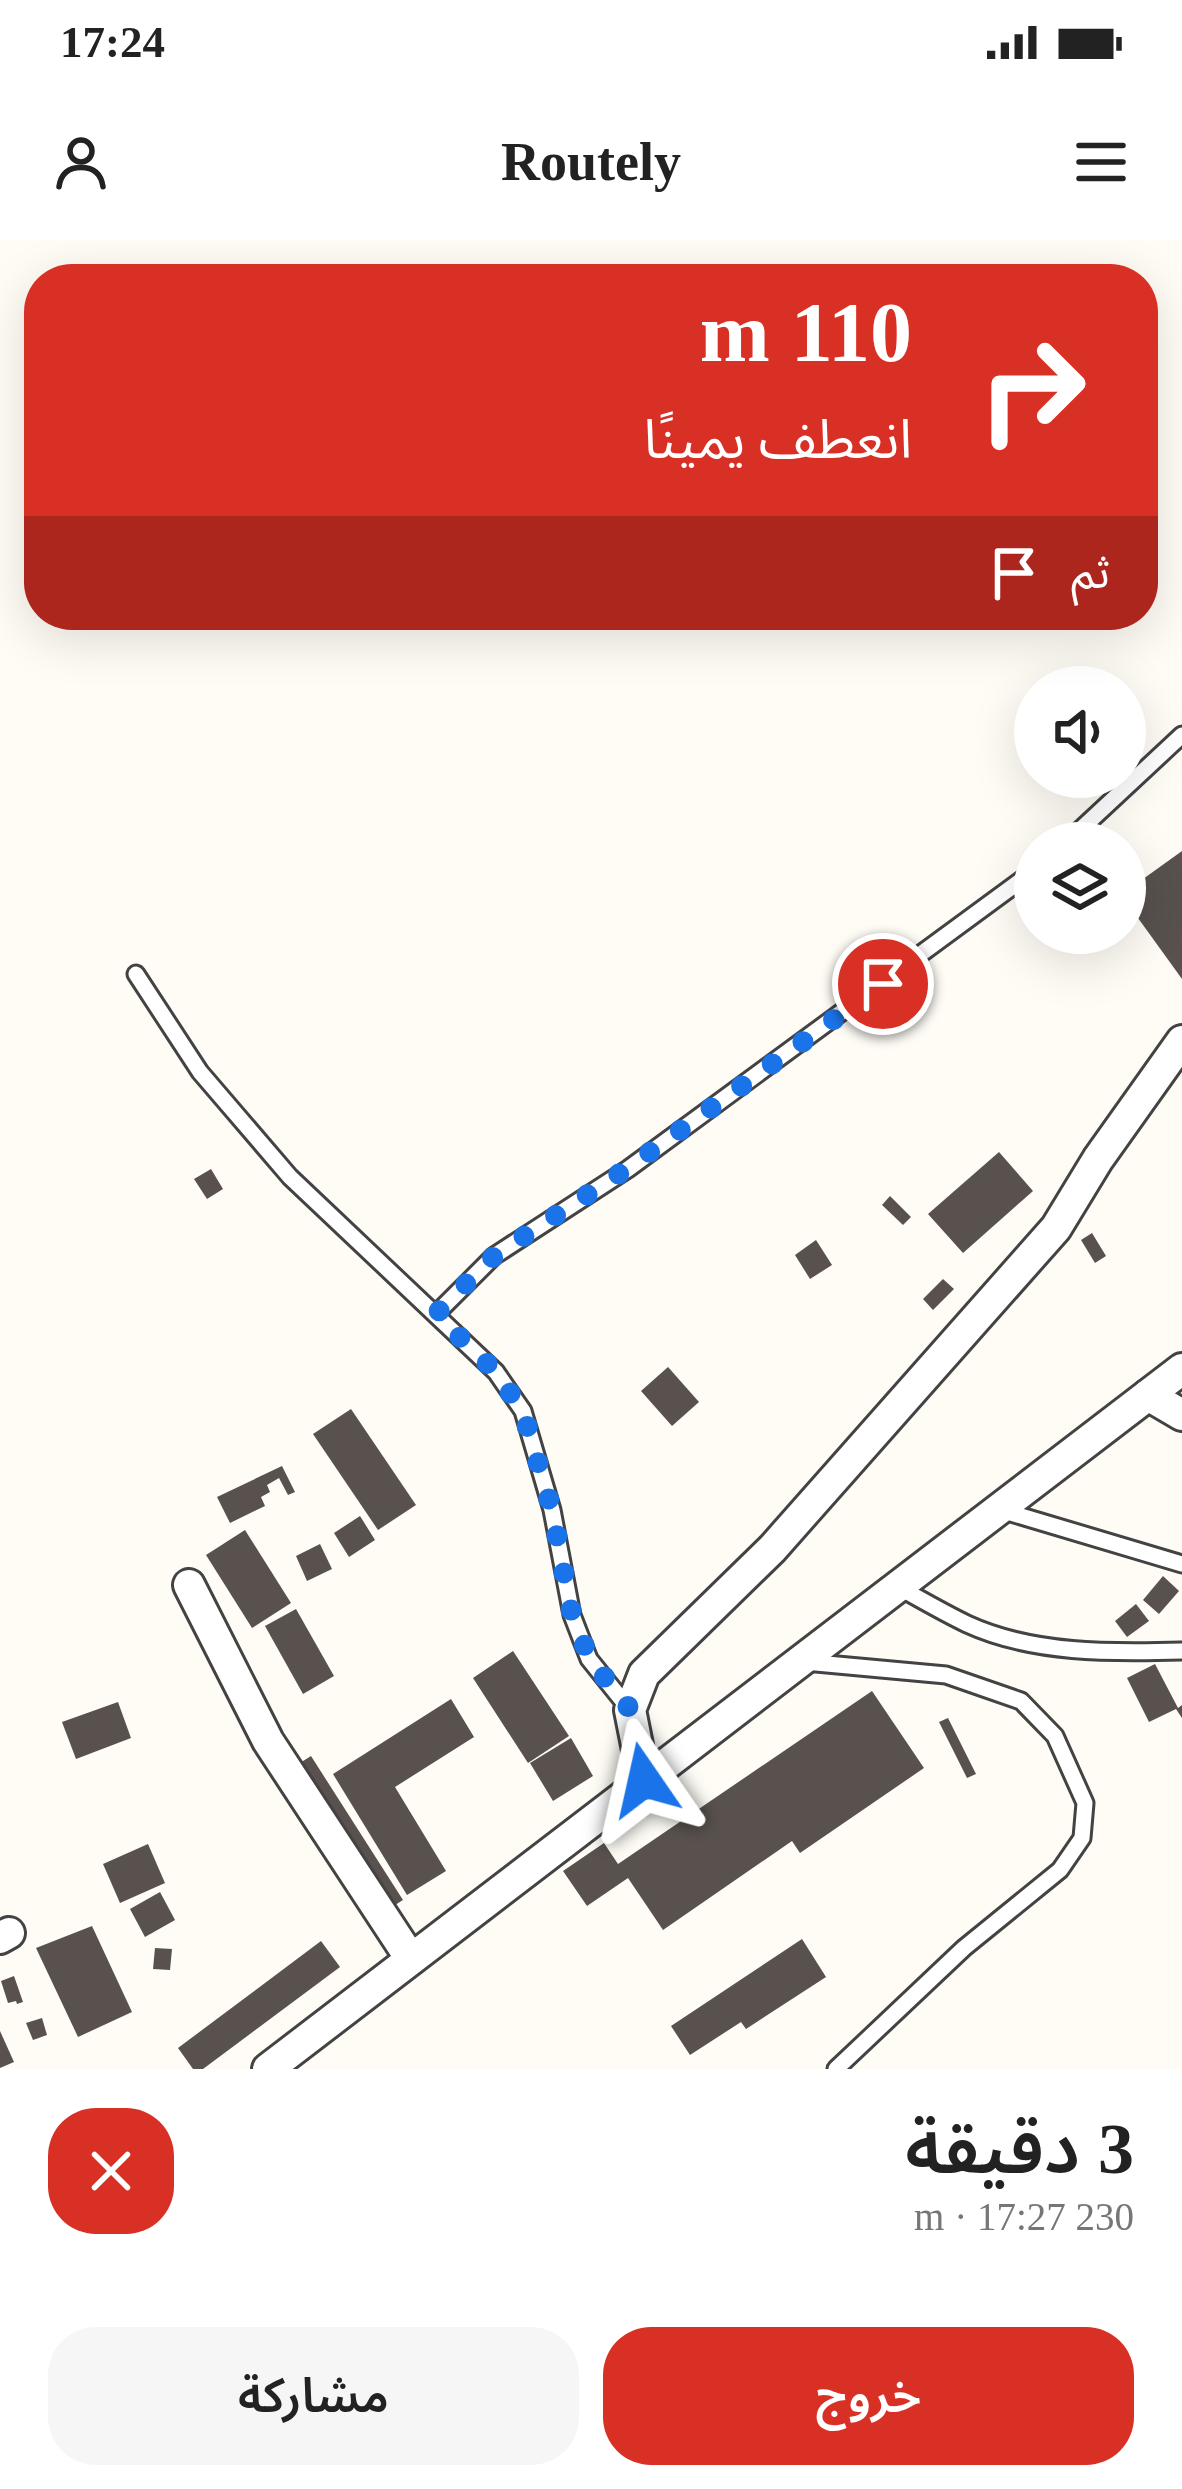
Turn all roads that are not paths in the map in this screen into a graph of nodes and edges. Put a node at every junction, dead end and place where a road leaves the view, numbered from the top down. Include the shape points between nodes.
1 (1182, 735) edge
2 (1089, 822) edge
3 (1014, 885) edge
4 (136, 974) dead end
5 (1182, 1041) edge
6 (436, 1314) junction
7 (1182, 1369) edge
8 (1148, 1395) junction
9 (1182, 1415) edge
10 (998, 1509) junction
11 (1182, 1564) edge
12 (189, 1585) dead end
13 (900, 1588) junction
14 (1182, 1651) edge
15 (802, 1661) junction
16 (630, 1709) junction
17 (644, 1780) junction
18 (410, 1960) junction
19 (268, 2069) edge
20 (836, 2069) edge

1 - 2 lane
3 - 6 lane via 665,1142 494,1256
4 - 6 lane via 200,1072 290,1177
5 - 16 street via 1057,1228 772,1549 644,1674
6 - 16 lane via 496,1372 523,1412 572,1615 590,1659
7 - 8 street
8 - 9 street
8 - 10 street
10 - 11 lane
10 - 13 street
12 - 18 street via 268,1742
13 - 14 lane via 970,1625 1031,1644
13 - 15 street
15 - 17 street
15 - 20 lane via 946,1675 1021,1701 1054,1736 1085,1803 1082,1838 1060,1870
16 - 17 street
17 - 18 street
18 - 19 street

